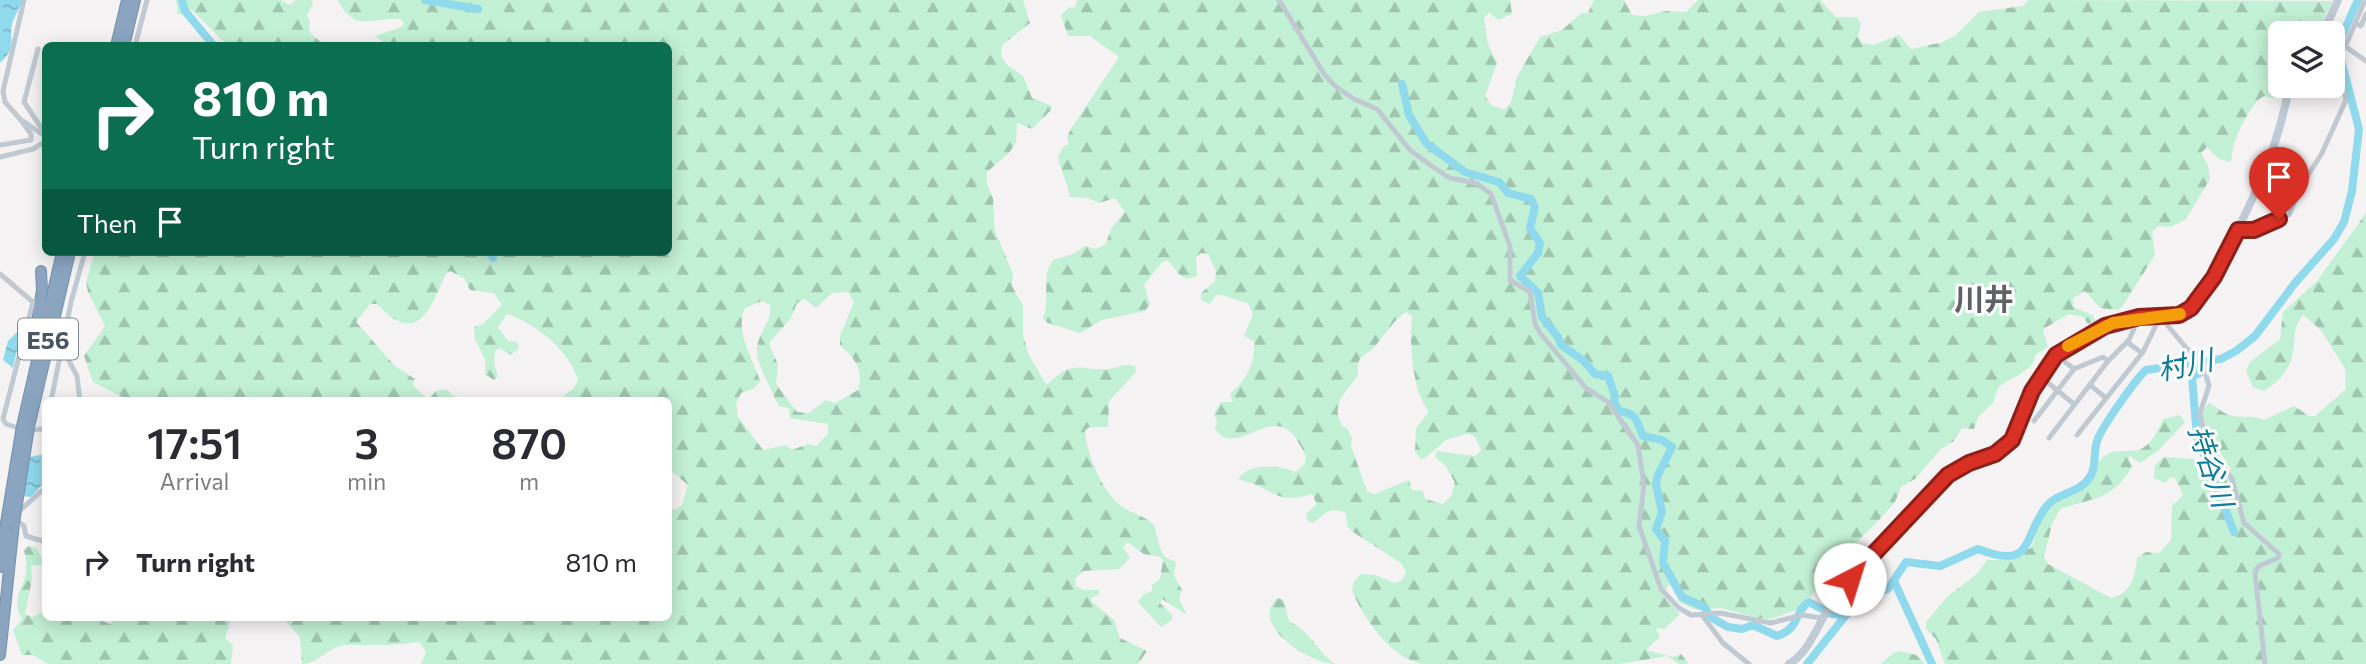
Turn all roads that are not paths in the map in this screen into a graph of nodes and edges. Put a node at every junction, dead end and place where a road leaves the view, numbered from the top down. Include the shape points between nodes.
1 (24, 0) edge
2 (127, 0) edge
3 (135, 0) edge
4 (147, 0) edge
5 (1279, 0) edge
6 (2339, 0) edge
7 (2365, 0) edge
8 (2366, 14) edge
9 (2329, 20) edge
10 (2355, 23) junction
11 (116, 42) edge
12 (125, 42) edge
13 (136, 42) edge
14 (2345, 44) edge
15 (2345, 47) edge
16 (38, 49) dead end
17 (2366, 61) edge
18 (2345, 95) edge
19 (2286, 98) edge
20 (3, 102) edge
21 (20, 119) junction
22 (42, 131) edge
23 (42, 135) edge
24 (42, 143) edge
25 (0, 145) edge
26 (0, 158) edge
27 (2238, 230) junction
28 (61, 256) edge
29 (72, 256) edge
30 (84, 256) edge
31 (41, 271) dead end
32 (0, 274) edge
33 (2139, 317) junction
34 (2162, 317) junction
35 (2127, 342) junction
36 (61, 346) junction
37 (2142, 353) junction
38 (2056, 355) junction
39 (2108, 361) junction
40 (2074, 369) junction
41 (2040, 377) junction
42 (2090, 385) junction
43 (2058, 391) junction
44 (52, 397) edge
45 (80, 397) edge
46 (2106, 398) junction
47 (2074, 404) junction
48 (2034, 421) dead end
49 (26, 427) junction
50 (42, 429) edge
51 (2077, 435) dead end
52 (2049, 438) dead end
53 (42, 491) edge
54 (8, 524) edge
55 (42, 541) edge
56 (0, 567) edge
57 (1702, 615) junction
58 (1821, 618) junction
59 (0, 655) edge
60 (1749, 664) edge
61 (1790, 664) edge
62 (2265, 664) edge

1 - 20 street
2 - 11 highway
3 - 12 highway
4 - 13 street
5 - 57 street via 1335,86 1377,109 1410,150 1433,167 1450,178 1476,183 1491,194 1510,246 1510,279 1530,292 1537,328 1586,388 1608,402 1639,445 1644,485 1639,526 1658,584 1686,614
6 - 9 main road
7 - 10 street
8 - 10 street via 2361,26
10 - 14 street
15 - 17 street
16 - 22 street via 24,102
18 - 27 street via 2322,153 2289,215 2254,230
19 - 27 main road via 2273,153
20 - 21 street
21 - 23 street
21 - 25 street via 31,140
24 - 26 street
27 - 34 main road via 2191,308
28 - 49 highway, E56
29 - 49 highway, E56
30 - 36 street
31 - 49 highway
32 - 50 street via 33,302 3,419 24,430
33 - 34 main road
33 - 35 street
33 - 38 main road via 2105,326
34 - 37 street
34 - 62 street via 2188,350 2200,353 2209,386 2200,413 2203,432 2232,479 2244,523 2279,554 2255,572
35 - 37 street
35 - 39 street
36 - 44 street
36 - 45 street via 77,376
37 - 46 street
38 - 40 street
38 - 41 main road
39 - 40 street via 2103,356
39 - 42 street
40 - 43 street
41 - 43 street
41 - 58 main road via 2012,440 1995,454 1948,475 1867,559
42 - 46 street
42 - 47 street
43 - 47 street
43 - 48 street
46 - 51 street
47 - 52 street
49 - 54 highway, E56, bridge
53 - 54 street
54 - 55 street via 24,526 26,536
54 - 56 highway, E56
54 - 59 highway, E56
57 - 58 street via 1720,613 1771,623 1802,615
57 - 60 street via 1723,642
58 - 61 main road via 1804,652

